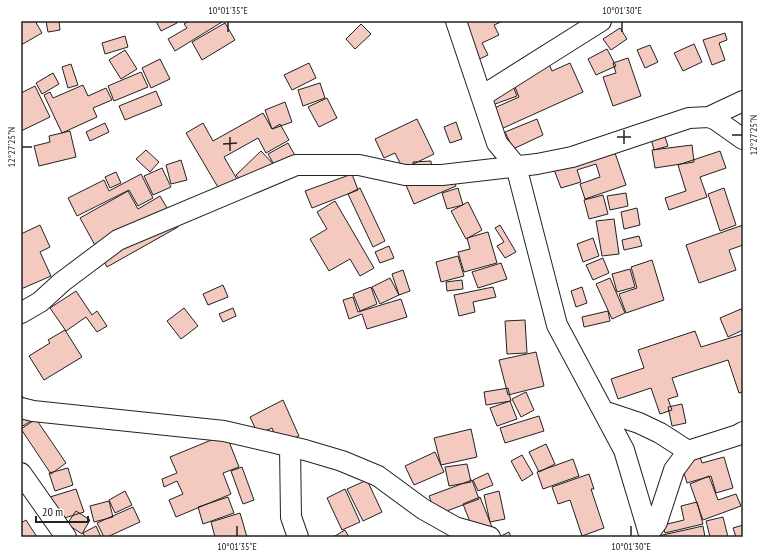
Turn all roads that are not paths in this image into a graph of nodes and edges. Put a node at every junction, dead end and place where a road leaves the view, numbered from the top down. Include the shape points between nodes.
1 (456, 21) edge
2 (601, 21) edge
3 (482, 96) junction
4 (743, 101) edge
5 (709, 118) junction
6 (743, 139) edge
7 (516, 166) junction
8 (21, 313) edge
9 (21, 408) edge
10 (603, 411) junction
11 (741, 439) edge
12 (290, 447) junction
13 (688, 451) junction
14 (21, 474) edge
15 (650, 535) edge
16 (66, 537) edge
17 (298, 537) edge
18 (490, 537) edge

1 - 3 street
2 - 3 street
3 - 7 street via 497,143
4 - 5 street
5 - 6 street
5 - 7 street via 689,118 572,157
7 - 8 street via 442,175 405,175 359,165 296,165 118,240 40,302
7 - 10 street via 557,325
9 - 12 street via 33,412 224,431
10 - 13 street via 639,423
10 - 15 street via 624,450
11 - 13 street
12 - 17 street via 291,517
12 - 18 street via 342,461 378,476 423,509 455,527
13 - 15 street via 674,470 657,522
14 - 16 street

